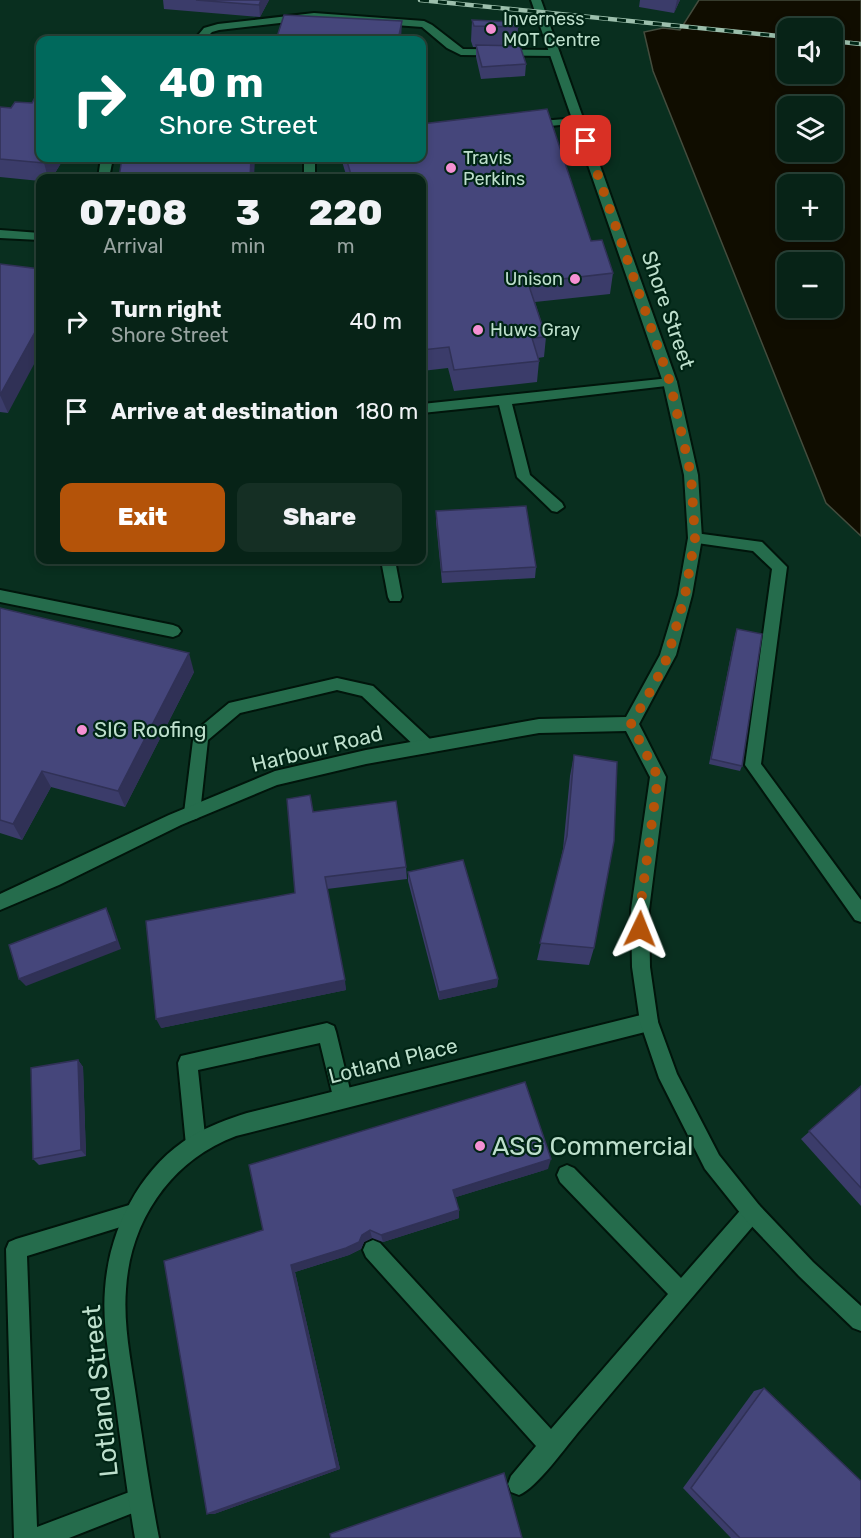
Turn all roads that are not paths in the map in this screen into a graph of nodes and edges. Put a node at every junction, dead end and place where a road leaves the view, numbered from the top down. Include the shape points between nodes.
1 (536, 0) edge
2 (203, 36) edge
3 (555, 53) junction
4 (578, 121) junction
5 (521, 125) edge
6 (0, 234) edge
7 (36, 237) edge
8 (670, 382) junction
9 (504, 400) junction
10 (426, 409) edge
11 (557, 507) dead end
12 (695, 538) junction
13 (389, 564) edge
14 (0, 596) edge
15 (395, 597) dead end
16 (173, 631) dead end
17 (631, 724) junction
18 (426, 746) junction
19 (192, 813) junction
20 (0, 902) edge
21 (861, 914) edge
22 (649, 1022) junction
23 (342, 1098) junction
24 (196, 1145) junction
25 (160, 1175) joint
26 (567, 1175) dead end
27 (752, 1212) junction
28 (136, 1213) junction
29 (374, 1250) edge
30 (683, 1295) junction
31 (861, 1320) edge
32 (552, 1446) junction
33 (519, 1484) dead end
34 (140, 1499) junction
35 (26, 1538) edge
36 (39, 1538) edge
37 (147, 1538) edge

1 - 3 street, Shore Street
2 - 3 street via 218,27 314,16 424,24 460,52
3 - 4 street, Shore Street
4 - 5 street
4 - 8 street, Shore Street
6 - 7 street
8 - 9 street
8 - 12 street, Shore Street via 691,475
9 - 10 street
9 - 11 street via 524,477
12 - 17 street, Shore Street via 668,656
12 - 21 street via 757,546 780,567 753,765
13 - 15 street
14 - 16 street
17 - 18 street, Harbour Road via 539,726
17 - 22 street via 658,777 640,910 641,967
18 - 19 street, Harbour Road via 275,778
18 - 19 street via 367,692 337,684 236,708 200,737
19 - 20 street, Harbour Road
22 - 23 street, Lotland Place
22 - 27 street via 687,1117 712,1162
23 - 24 street, Lotland Place via 226,1129
23 - 24 street via 327,1032 188,1063
24 - 25 street, Lotland Place
25 - 28 street, Lotland Street
26 - 30 street
27 - 30 street
27 - 31 street
28 - 34 street, Lotland Street via 122,1247 115,1289
28 - 35 street via 16,1248
29 - 32 street
30 - 32 street
32 - 33 street
34 - 36 street
34 - 37 street, Lotland Street

